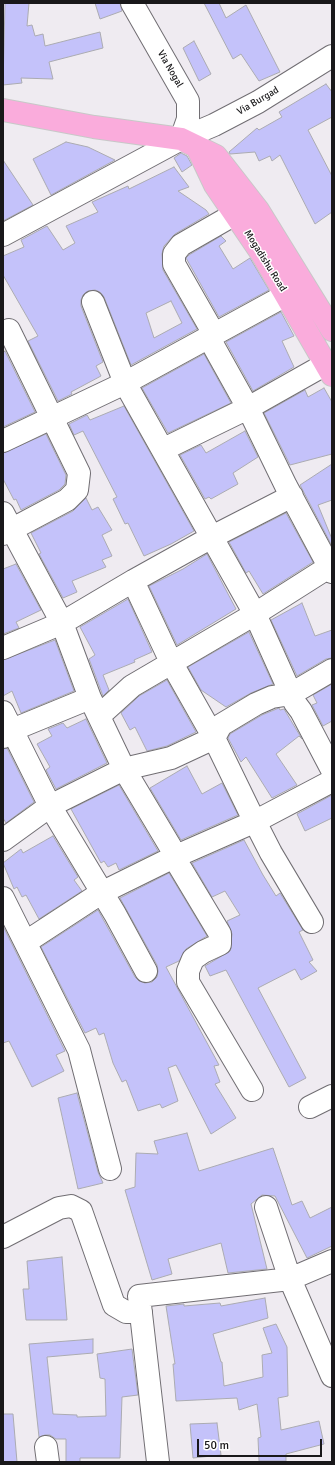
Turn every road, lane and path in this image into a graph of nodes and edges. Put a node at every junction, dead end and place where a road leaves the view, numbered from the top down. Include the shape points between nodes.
1 (132, 3) edge
2 (332, 56) edge
3 (3, 110) edge
4 (189, 143) junction
5 (235, 214) junction
6 (3, 235) edge
7 (286, 295) junction
8 (93, 302) dead end
9 (5, 327) edge
10 (332, 330) edge
11 (211, 336) junction
12 (329, 370) edge
13 (126, 383) junction
14 (248, 408) junction
15 (53, 418) junction
16 (3, 441) edge
17 (164, 449) junction
18 (292, 496) junction
19 (6, 525) edge
20 (212, 537) junction
21 (331, 568) edge
22 (133, 581) junction
23 (255, 614) junction
24 (62, 623) junction
25 (3, 648) edge
26 (172, 662) junction
27 (332, 670) edge
28 (290, 694) junction
29 (94, 707) junction
30 (6, 726) edge
31 (214, 738) junction
32 (124, 769) junction
33 (332, 770) edge
34 (332, 781) edge
35 (50, 806) junction
36 (256, 821) junction
37 (3, 840) edge
38 (174, 857) junction
39 (101, 893) junction
40 (3, 898) edge
41 (312, 922) dead end
42 (26, 942) junction
43 (146, 971) dead end
44 (252, 1090) dead end
45 (332, 1096) edge
46 (310, 1107) dead end
47 (110, 1169) dead end
48 (266, 1207) dead end
49 (3, 1237) edge
50 (332, 1261) edge
51 (290, 1279) junction
52 (141, 1312) junction
53 (332, 1376) edge
54 (158, 1462) edge

1 - 4 street, Via Nogal via 188,101
2 - 4 street, Via Burgad via 258,102 214,125
3 - 4 highway
4 - 5 highway, Mogadishu Road
4 - 6 street, Via Burgad
4 - 10 highway via 216,156 258,210
5 - 7 highway, Mogadishu Road
5 - 11 street via 181,245 174,254 174,264
7 - 11 street
7 - 12 highway, Mogadishu Road
8 - 13 street
9 - 15 street
11 - 13 street
11 - 14 street
12 - 14 street
13 - 15 street
13 - 17 street
14 - 17 street
14 - 18 street
15 - 16 street
15 - 19 street via 80,473 77,490 67,500
17 - 20 street
18 - 20 street
18 - 21 street
19 - 24 street
20 - 22 street
20 - 23 street
21 - 23 street
22 - 24 street
22 - 26 street
23 - 26 street
23 - 28 street
24 - 25 street
24 - 29 street
26 - 29 street
26 - 31 street
27 - 28 street
28 - 31 street via 272,697 256,704 221,725
28 - 33 street
29 - 30 street
29 - 32 street
30 - 35 street
31 - 32 street via 170,758
31 - 36 street
32 - 35 street
32 - 38 street
34 - 36 street
35 - 37 street
35 - 39 street
36 - 38 street
36 - 41 street via 271,853
38 - 39 street
38 - 44 street via 220,934 220,944 193,960 188,971 188,982
39 - 42 street
39 - 43 street
40 - 42 street
42 - 47 street via 79,1050
45 - 46 street
48 - 51 street
49 - 52 street via 59,1208 71,1206 81,1211 114,1305 126,1312
50 - 51 street
51 - 52 street via 139,1296
51 - 53 street
52 - 54 street

